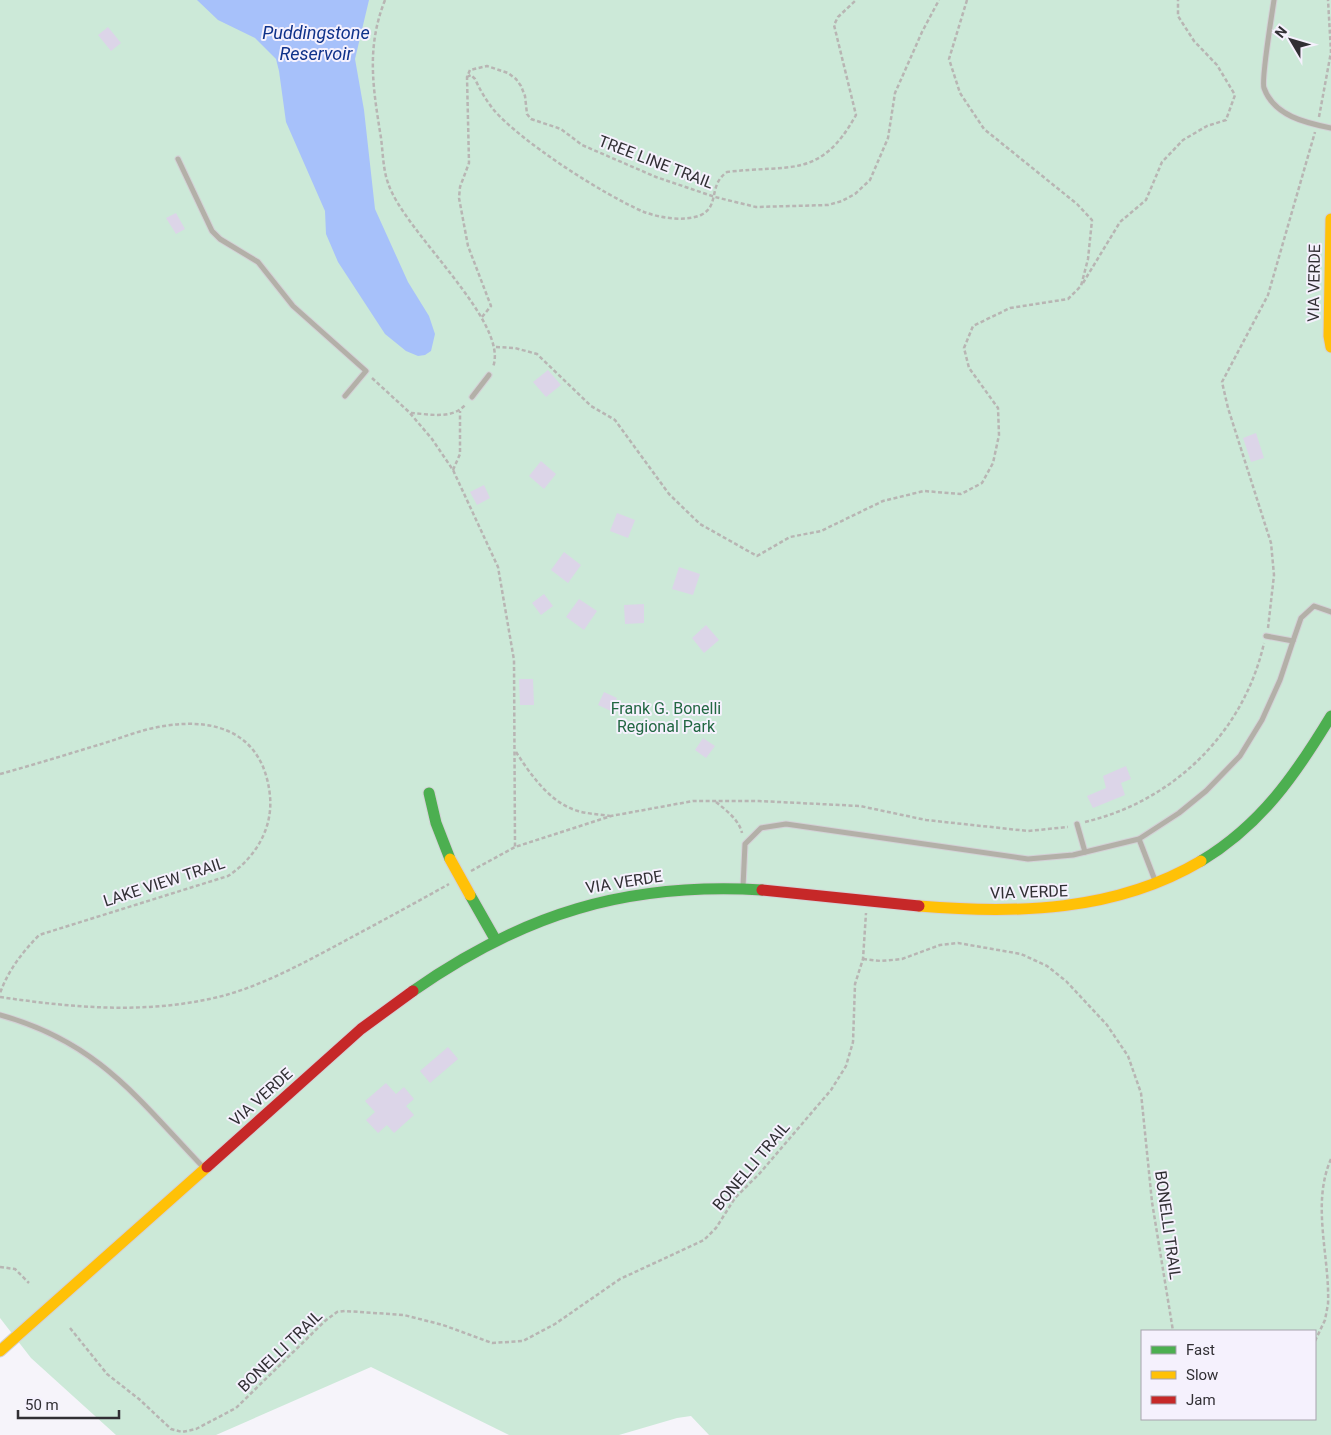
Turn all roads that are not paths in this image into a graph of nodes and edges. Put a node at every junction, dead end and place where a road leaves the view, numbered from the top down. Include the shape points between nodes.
1 (1274, 0) edge
2 (1331, 128) edge
3 (178, 159) dead end
4 (1331, 218) edge
5 (1331, 347) edge
6 (489, 375) road end
7 (345, 396) dead end
8 (472, 397) road end
9 (1331, 612) edge
10 (1266, 636) road end
11 (1293, 641) junction
12 (1331, 716) edge
13 (429, 793) dead end
14 (1076, 824) road end
15 (1139, 839) junction
16 (1085, 852) junction
17 (1157, 886) junction
18 (743, 889) junction
19 (495, 939) junction
20 (0, 1015) edge
21 (206, 1169) junction
22 (0, 1351) edge

1 - 2 lane via 1264,88 1276,106 1295,120
3 - 7 lane via 212,231 258,262 293,306 366,371
4 - 5 main road, VIA VERDE
6 - 8 lane
9 - 11 lane via 1314,606 1301,618
10 - 11 lane
11 - 15 lane via 1262,720 1240,756 1206,791
12 - 17 main road, VIA VERDE via 1297,775 1246,831 1212,856
13 - 19 main road, bridge via 436,823 450,858
14 - 16 lane
15 - 16 lane
15 - 17 lane
16 - 18 lane via 1028,859 786,824 762,828 745,844
17 - 18 main road, VIA VERDE via 1097,904 1056,909 957,909
18 - 19 main road, VIA VERDE via 644,893 587,903
19 - 21 main road, VIA VERDE via 423,982 361,1029
20 - 21 lane via 29,1023 57,1036 109,1070
21 - 22 main road, VIA VERDE

